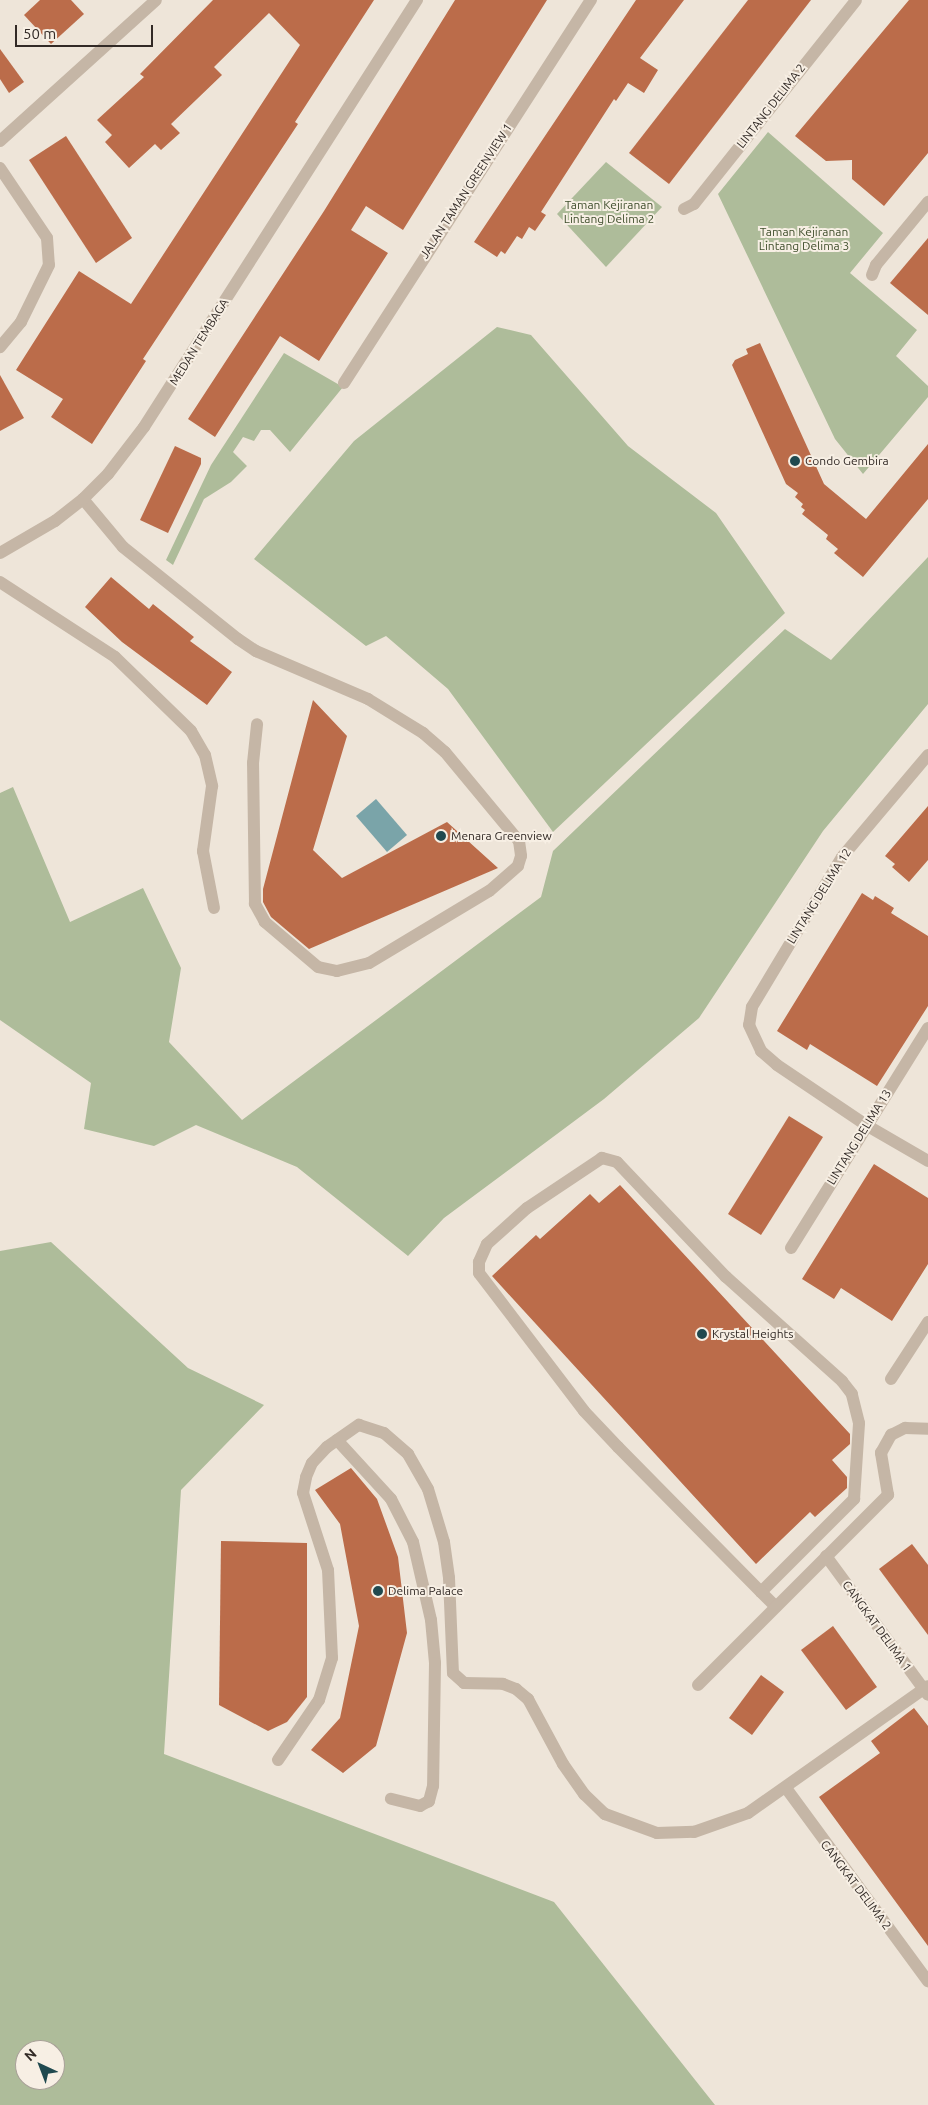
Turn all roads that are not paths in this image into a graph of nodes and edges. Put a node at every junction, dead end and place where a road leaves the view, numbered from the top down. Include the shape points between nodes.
1 (418, 0) edge
2 (591, 0) edge
3 (856, 0) edge
4 (150, 2) edge
5 (0, 141) edge
6 (0, 168) edge
7 (928, 202) edge
8 (684, 209) dead end
9 (872, 274) dead end
10 (0, 347) edge
11 (344, 383) dead end
12 (82, 499) junction
13 (0, 553) edge
14 (0, 582) edge
15 (257, 724) dead end
16 (928, 755) edge
17 (214, 908) dead end
18 (928, 1028) edge
19 (866, 1125) junction
20 (928, 1161) edge
21 (791, 1248) dead end
22 (928, 1322) edge
23 (891, 1379) dead end
24 (928, 1429) edge
25 (337, 1440) junction
26 (826, 1556) junction
27 (761, 1592) junction
28 (776, 1607) junction
29 (698, 1685) dead end
30 (927, 1690) edge
31 (278, 1760) dead end
32 (786, 1788) junction
33 (391, 1799) dead end
34 (928, 1981) edge

1 - 12 street, MEDAN TEMBAGA via 152,416 108,474
2 - 11 street, JALAN TAMAN GREENVIEW 1
3 - 8 street, LINTANG DELIMA 2 via 694,204
4 - 5 street
6 - 10 street via 47,238 49,265 21,322
7 - 9 street
12 - 13 street, MEDAN TEMBAGA via 55,521
12 - 15 street via 123,547 238,639 256,651 368,699 423,733 445,752 519,841 521,856 518,866 489,891 369,963 337,971 318,967 265,922 255,904 253,763
14 - 17 street via 115,657 191,731 205,755 212,786 203,851
16 - 19 street, LINTANG DELIMA 12 via 842,857 752,1007 749,1025 761,1051
18 - 19 street, LINTANG DELIMA 13
19 - 20 street
19 - 21 street, LINTANG DELIMA 13
22 - 23 street
24 - 26 street via 905,1428 884,1443 880,1453 888,1495
25 - 31 street via 312,1463 303,1493 328,1570 332,1658 319,1700
25 - 32 street via 360,1426 374,1427 408,1454 420,1472 444,1542 449,1578 451,1667 458,1680 502,1684 528,1699 563,1764 584,1794 605,1814 634,1827 657,1832 694,1832 748,1813
25 - 33 street via 391,1499 413,1542 431,1620 435,1663 433,1786 429,1801 420,1806
26 - 28 street
26 - 30 street, CANGKAT DELIMA 1
27 - 27 street via 854,1498 857,1487 857,1409 842,1381 726,1277 617,1162 602,1158 594,1161 528,1208 487,1244 479,1262 480,1273 584,1411
27 - 28 street
28 - 29 street
30 - 32 street
32 - 34 street, CANGKAT DELIMA 2

